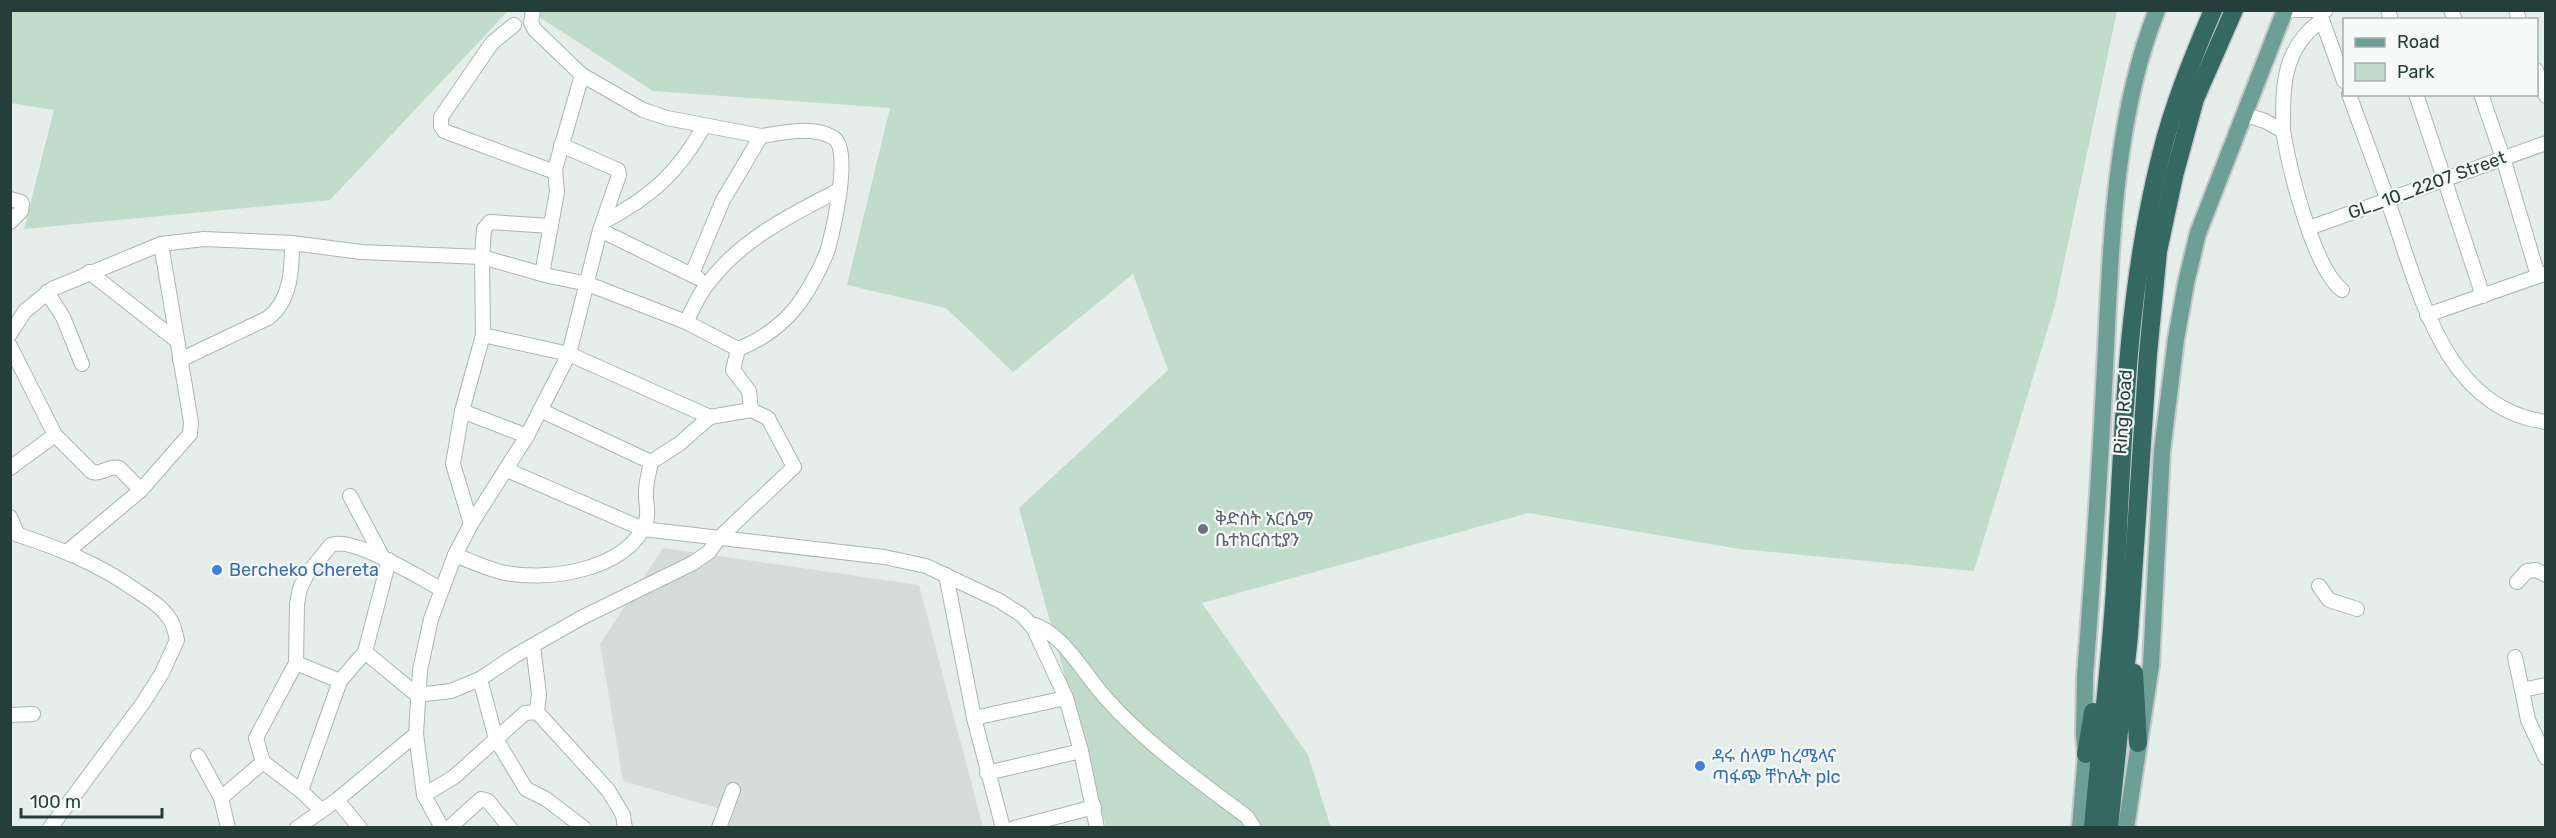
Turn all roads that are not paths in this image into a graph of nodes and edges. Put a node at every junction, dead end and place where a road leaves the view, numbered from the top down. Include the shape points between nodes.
1 (533, 10) edge
2 (2157, 10) edge
3 (2213, 10) edge
4 (2234, 10) edge
5 (2286, 10) edge
6 (2322, 14) edge
7 (514, 25) dead end
8 (582, 75) junction
9 (2538, 75) edge
10 (2343, 78) edge
11 (2350, 96) edge
12 (2417, 96) edge
13 (2482, 96) edge
14 (2546, 96) edge
15 (2246, 115) junction
16 (704, 126) junction
17 (2283, 131) junction
18 (761, 136) junction
19 (2546, 143) edge
20 (561, 145) junction
21 (2503, 158) junction
22 (555, 170) junction
23 (2445, 178) junction
24 (840, 190) junction
25 (10, 199) edge
26 (2387, 199) junction
27 (10, 222) edge
28 (551, 226) junction
29 (602, 226) junction
30 (2309, 228) junction
31 (292, 243) junction
32 (161, 244) junction
33 (482, 257) junction
34 (89, 272) junction
35 (542, 274) junction
36 (692, 274) junction
37 (2542, 275) edge
38 (707, 283) junction
39 (588, 284) junction
40 (2343, 290) dead end
41 (47, 292) junction
42 (2483, 296) junction
43 (2427, 315) junction
44 (686, 322) junction
45 (10, 334) edge
46 (483, 335) junction
47 (176, 340) junction
48 (10, 346) edge
49 (738, 349) junction
50 (569, 354) junction
51 (180, 360) junction
52 (82, 364) dead end
53 (540, 410) junction
54 (751, 410) junction
55 (462, 411) junction
56 (710, 417) junction
57 (2546, 422) edge
58 (55, 435) junction
59 (527, 436) junction
60 (651, 462) junction
61 (10, 468) edge
62 (507, 470) junction
63 (141, 490) junction
64 (350, 496) dead end
65 (10, 517) edge
66 (471, 524) junction
67 (643, 529) junction
68 (14, 533) edge
69 (719, 538) junction
70 (68, 551) junction
71 (455, 555) junction
72 (386, 559) junction
73 (946, 575) junction
74 (2546, 575) edge
75 (2517, 582) dead end
76 (2319, 586) dead end
77 (441, 589) junction
78 (2357, 609) dead end
79 (1029, 623) junction
80 (2121, 632) junction
81 (533, 646) junction
82 (365, 652) junction
83 (2515, 657) dead end
84 (296, 663) junction
85 (480, 679) junction
86 (340, 681) junction
87 (2546, 685) edge
88 (2522, 690) junction
89 (417, 695) junction
90 (1066, 698) junction
91 (537, 712) junction
92 (33, 714) dead end
93 (10, 716) edge
94 (974, 718) junction
95 (416, 734) junction
96 (496, 739) junction
97 (2138, 742) junction
98 (1081, 752) junction
99 (2086, 754) junction
100 (198, 756) dead end
101 (2546, 758) edge
102 (263, 762) junction
103 (987, 773) junction
104 (733, 790) dead end
105 (301, 791) junction
106 (424, 795) junction
107 (221, 798) junction
108 (337, 800) junction
109 (1094, 807) junction
110 (321, 810) junction
111 (2102, 827) edge
112 (50, 828) edge
113 (228, 828) edge
114 (297, 828) edge
115 (360, 828) edge
116 (442, 828) edge
117 (449, 828) edge
118 (510, 828) edge
119 (585, 828) edge
120 (625, 828) edge
121 (719, 828) edge
122 (1003, 828) edge
123 (1014, 828) edge
124 (1097, 828) edge
125 (1254, 828) edge

1 - 8 street via 531,23 535,30
2 - 99 main road via 2132,90 2120,165 2085,676
3 - 80 highway, Ring Road via 2161,153 2136,285 2128,367
4 - 80 highway, Ring Road via 2195,99 2158,251
5 - 6 street
5 - 15 main road
6 - 10 street
6 - 17 street via 2296,46 2290,60 2283,94
7 - 22 street via 500,34 482,55 441,117 441,126 534,166
8 - 16 street via 643,110
8 - 20 street
9 - 14 street
11 - 26 street
12 - 23 street
13 - 21 street
15 - 17 street
15 - 97 main road via 2198,233 2176,339 2162,451 2151,665
16 - 18 street
16 - 29 street via 688,155 642,201
17 - 30 street
18 - 24 street via 807,131 835,138 841,146
18 - 36 street via 723,200
19 - 21 street, GL_10_2207 Street
20 - 22 street
20 - 29 street via 618,170
21 - 23 street, GL_10_2207 Street
21 - 37 street
22 - 28 street
23 - 26 street, GL_10_2207 Street
23 - 42 street
24 - 38 street via 754,237
24 - 49 street via 827,251 802,300 764,337
25 - 27 street via 22,204 21,211
26 - 30 street, GL_10_2207 Street
26 - 43 street
28 - 33 street via 490,222 484,229
28 - 35 street
29 - 36 street
29 - 39 street
30 - 40 street via 2326,271
31 - 32 street via 204,239
31 - 33 street via 361,252
31 - 51 street via 290,278 277,311
32 - 34 street
32 - 47 street
33 - 35 street
33 - 46 street
34 - 41 street
34 - 47 street
35 - 39 street
36 - 38 street
37 - 42 street
38 - 44 street
39 - 44 street
39 - 50 street
41 - 45 street via 25,311
41 - 52 street via 63,316
42 - 43 street
43 - 57 street via 2445,351 2487,397 2508,413
44 - 49 street
46 - 50 street
46 - 55 street
47 - 51 street
48 - 58 street
49 - 54 street via 733,370 749,391
50 - 53 street
50 - 56 street
51 - 63 street via 190,434
53 - 59 street
53 - 60 street
54 - 56 street
54 - 69 street via 768,418 794,467
55 - 59 street
55 - 66 street via 453,464
56 - 60 street
58 - 61 street
58 - 63 street via 92,472 119,468
59 - 62 street
60 - 67 street via 646,487 648,516
62 - 66 street
62 - 67 street
63 - 70 street
64 - 72 street
65 - 68 street
66 - 71 street
67 - 69 street
67 - 71 street via 617,556 576,571 505,573
68 - 70 street
69 - 73 street via 884,557 926,566
69 - 81 street via 709,552 693,563
70 - 112 street via 101,567 157,604 173,625 177,640 143,703
71 - 77 street
72 - 77 street
72 - 82 street
72 - 84 street via 344,542 331,545 300,588
73 - 79 street via 1000,602
73 - 94 street
74 - 75 street via 2527,571
76 - 78 street via 2329,600
77 - 89 street via 421,662
79 - 90 street
79 - 125 street via 1047,630 1111,703 1173,760 1247,817
80 - 97 highway
80 - 99 highway via 2104,642
80 - 111 highway, Ring Road
81 - 85 street
81 - 91 street via 539,694
82 - 86 street
82 - 89 street
83 - 88 street
84 - 86 street
84 - 102 street via 258,733 256,742
85 - 89 street via 451,691
85 - 96 street
86 - 105 street
87 - 88 street
88 - 101 street via 2528,720
89 - 95 street
90 - 94 street
90 - 98 street
91 - 96 street via 527,711
91 - 120 street via 608,790 623,815
92 - 93 street
94 - 103 street
95 - 106 street
95 - 108 street
96 - 106 street via 454,777
96 - 119 street via 526,789
97 - 111 main road
98 - 103 street
98 - 109 street
99 - 111 main road
100 - 107 street
102 - 105 street
102 - 107 street
103 - 122 street
104 - 121 street
105 - 110 street
106 - 116 street
107 - 113 street
108 - 110 street
108 - 115 street
109 - 123 street
109 - 124 street
110 - 114 street
117 - 118 street via 481,799 488,801

